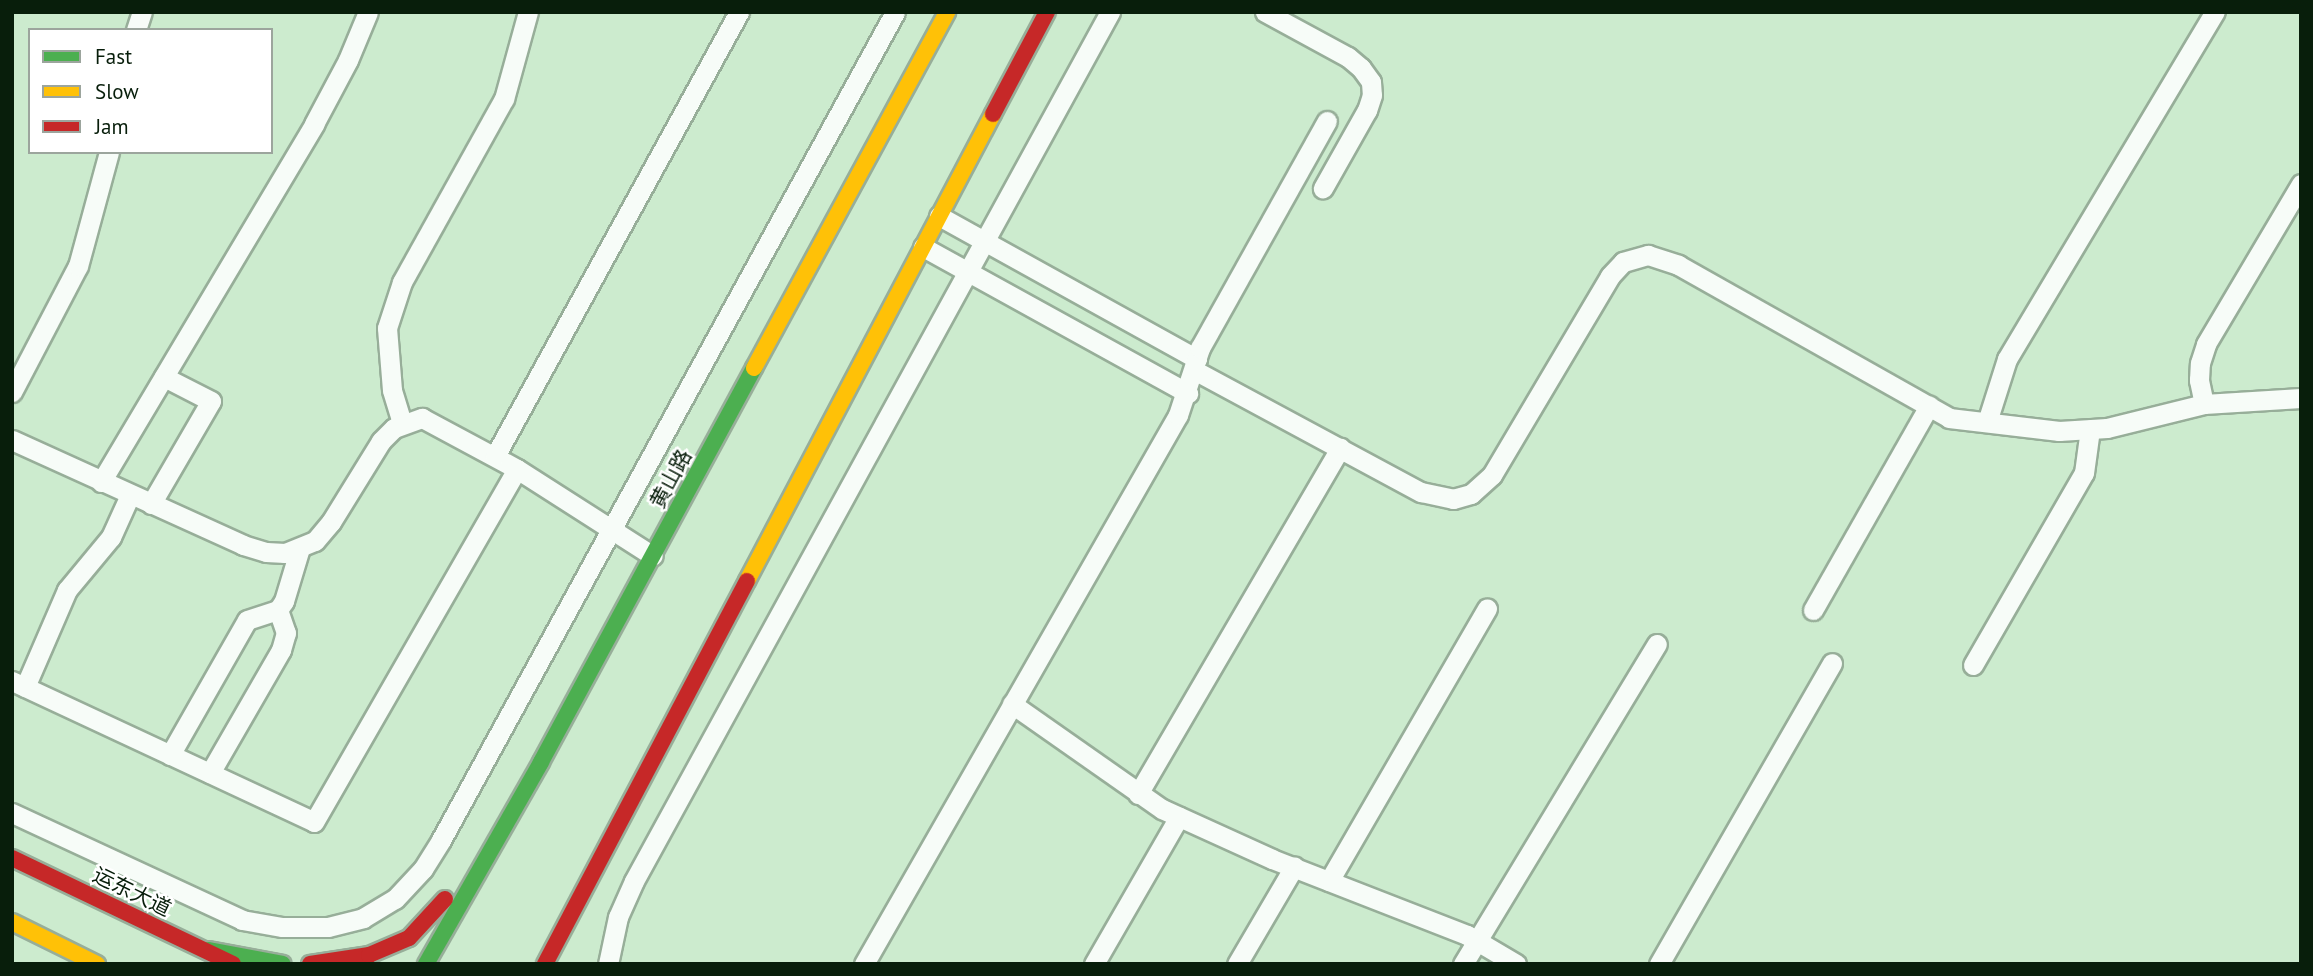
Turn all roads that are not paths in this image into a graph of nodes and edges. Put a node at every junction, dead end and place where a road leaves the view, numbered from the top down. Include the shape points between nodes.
1 (368, 12) edge
2 (528, 12) edge
3 (739, 12) edge
4 (895, 12) edge
5 (947, 12) edge
6 (1047, 12) edge
7 (1110, 12) edge
8 (1265, 12) edge
9 (2215, 12) edge
10 (1327, 121) dead end
11 (108, 154) edge
12 (2301, 184) edge
13 (1323, 188) dead end
14 (939, 216) junction
15 (985, 242) junction
16 (923, 247) junction
17 (968, 272) junction
18 (1196, 365) junction
19 (163, 377) junction
20 (12, 392) edge
21 (1188, 393) junction
22 (2301, 398) edge
23 (2204, 404) junction
24 (1929, 406) junction
25 (1987, 422) junction
26 (402, 423) junction
27 (2090, 429) junction
28 (12, 440) edge
29 (1339, 448) junction
30 (495, 456) junction
31 (517, 469) junction
32 (101, 482) junction
33 (130, 495) junction
34 (151, 504) junction
35 (613, 530) junction
36 (300, 548) junction
37 (653, 556) junction
38 (1487, 608) dead end
39 (278, 610) junction
40 (1813, 610) dead end
41 (1657, 644) dead end
42 (1832, 663) dead end
43 (1973, 665) dead end
44 (19, 684) edge
45 (1012, 704) junction
46 (170, 755) junction
47 (541, 762) junction
48 (210, 773) junction
49 (1138, 794) junction
50 (12, 813) edge
51 (1179, 817) junction
52 (12, 858) edge
53 (1294, 867) junction
54 (1329, 881) junction
55 (585, 885) junction
56 (12, 922) edge
57 (1476, 940) junction
58 (197, 947) junction
59 (570, 951) dead end
60 (97, 964) edge
61 (233, 964) edge
62 (283, 964) edge
63 (310, 964) edge
64 (426, 964) edge
65 (545, 964) edge
66 (608, 964) edge
67 (863, 964) edge
68 (1094, 964) edge
69 (1237, 964) edge
70 (1462, 964) edge
71 (1516, 964) edge
72 (1659, 964) edge

1 - 19 lane via 314,124
2 - 26 lane via 504,99 402,282 387,328 391,390
3 - 30 lane
4 - 35 lane
5 - 37 main road, 黄山路
6 - 14 main road
7 - 15 lane
8 - 13 lane via 1348,57 1371,82 1367,110
9 - 25 lane via 2007,359
10 - 18 lane via 1200,348
11 - 20 lane via 78,266
12 - 23 lane via 2206,344 2199,380
14 - 15 lane
14 - 16 main road
15 - 17 lane
15 - 18 lane
16 - 17 lane
16 - 55 main road
17 - 21 lane
17 - 66 lane via 634,881 618,917
18 - 21 lane
18 - 29 lane
19 - 32 lane
19 - 34 lane via 211,401
21 - 45 lane
22 - 23 lane
23 - 27 lane
24 - 25 lane via 1949,418
24 - 29 lane via 1678,265 1648,255 1623,262 1598,291 1492,475 1471,494 1453,499 1421,492
24 - 40 lane
25 - 27 lane via 2059,431
26 - 30 lane via 422,418
26 - 36 lane via 381,441 331,522 315,541
27 - 43 lane via 2084,473
28 - 32 lane
29 - 49 lane
30 - 31 lane
31 - 35 lane
31 - 48 lane via 314,822
32 - 33 lane
33 - 34 lane
33 - 44 lane via 111,537 67,590
34 - 36 lane via 267,552
35 - 37 lane
35 - 50 lane via 423,869 395,898 363,918 328,927 282,927 242,920
36 - 39 lane
37 - 47 main road, 黄山路
38 - 54 lane
39 - 46 lane via 247,621
39 - 48 lane via 286,633 281,649
41 - 57 lane
42 - 72 lane
44 - 46 lane
45 - 49 lane
45 - 67 lane
46 - 48 lane
47 - 63 main road via 436,912 409,938 369,955
47 - 64 main road, 黄山路
49 - 51 lane
51 - 53 lane
51 - 68 lane
52 - 58 main road, 运东大道
53 - 54 lane
53 - 69 lane
54 - 57 lane
55 - 59 main road
55 - 65 main road
56 - 60 main road
57 - 70 lane
57 - 71 lane
58 - 61 main road, 运东大道
58 - 62 main road

